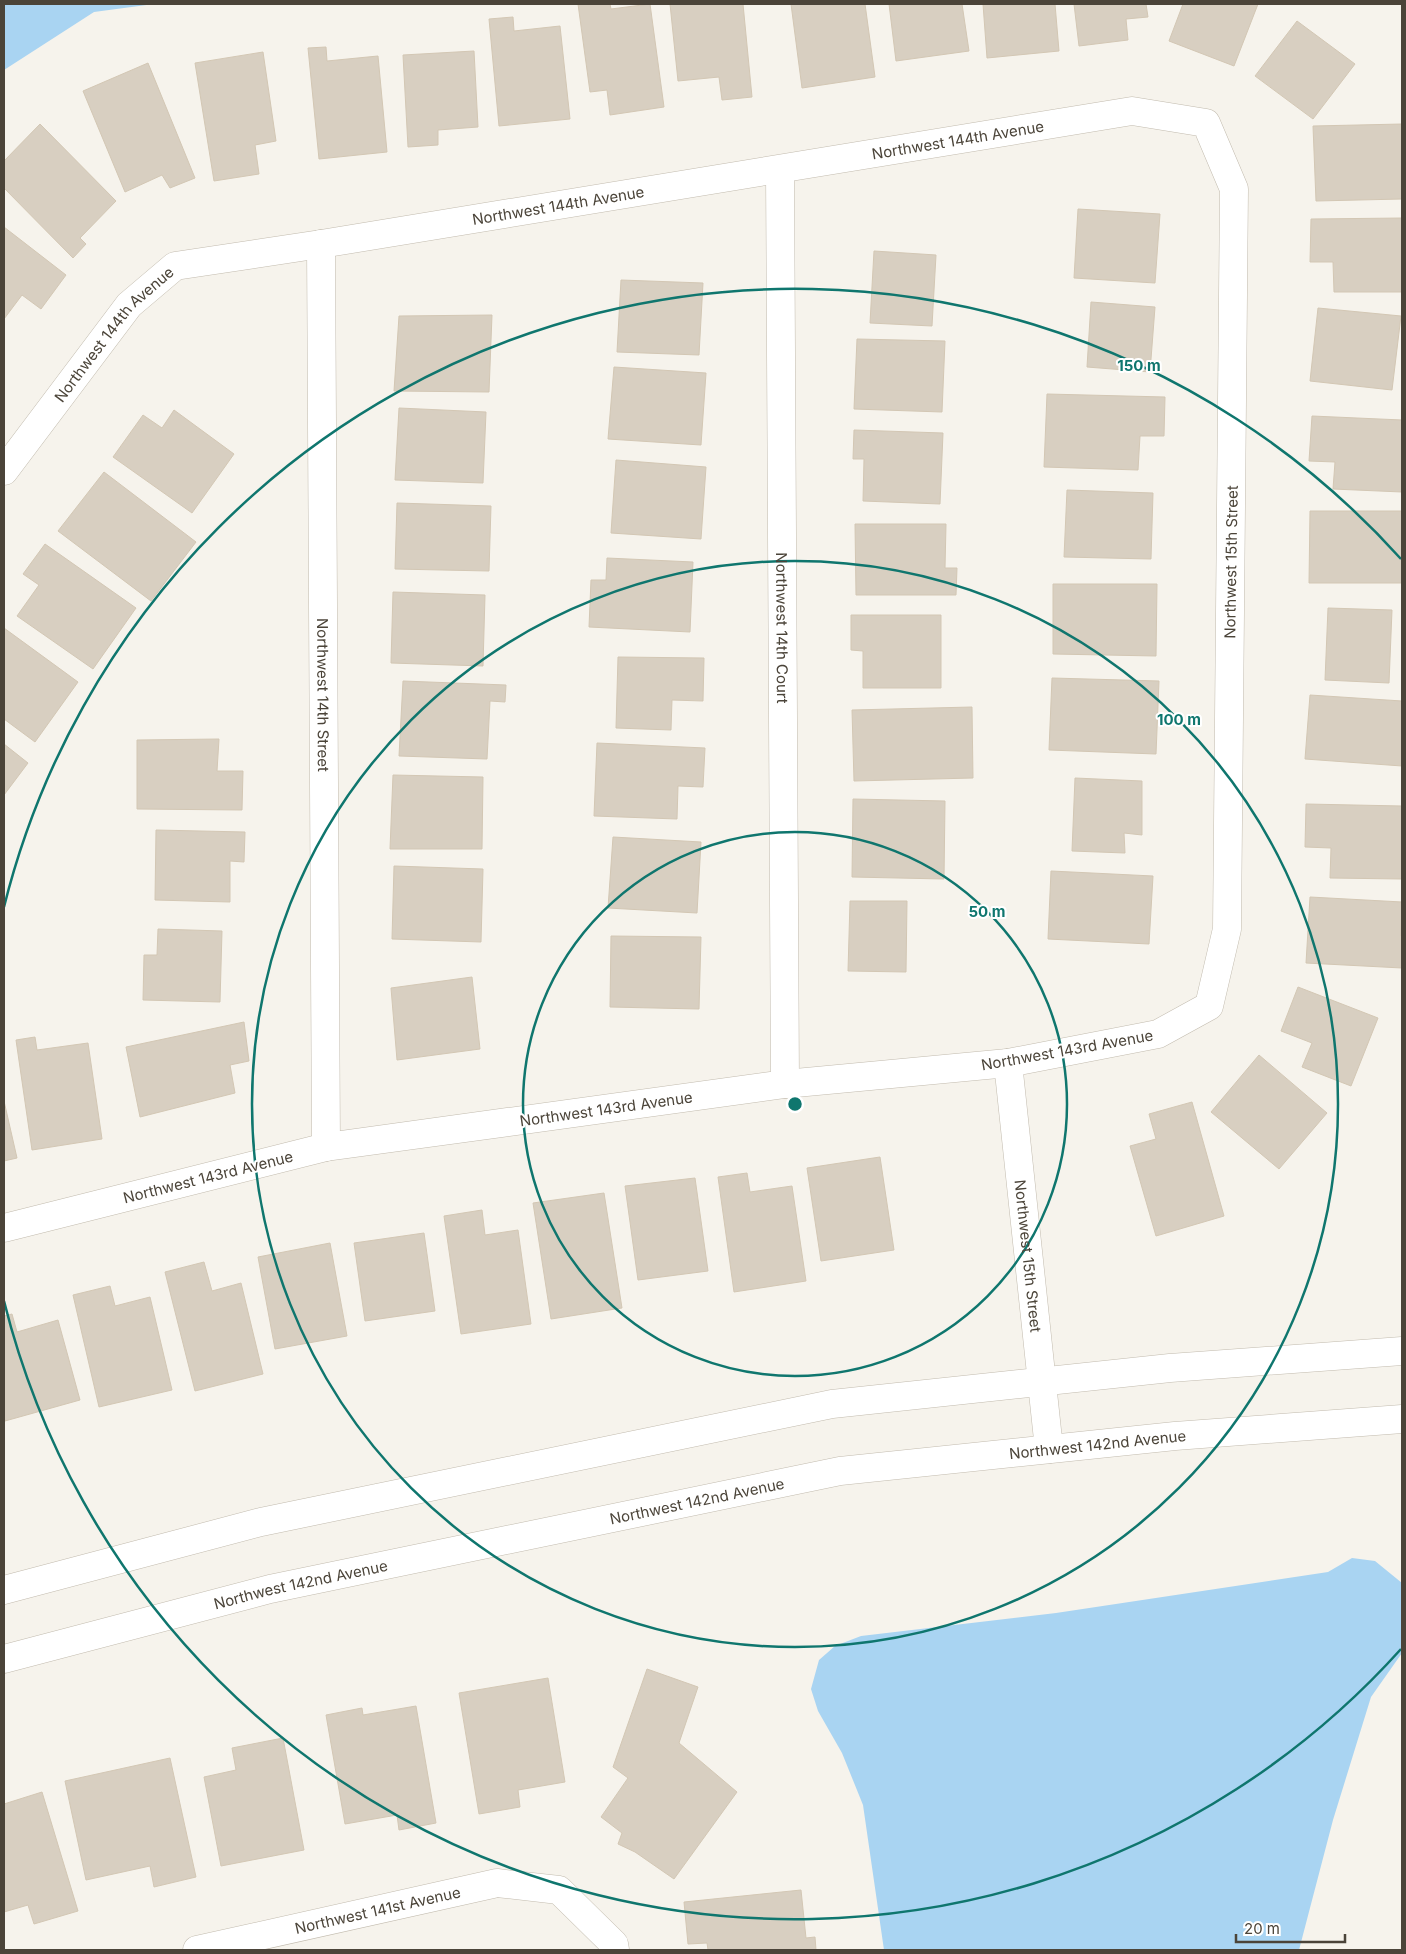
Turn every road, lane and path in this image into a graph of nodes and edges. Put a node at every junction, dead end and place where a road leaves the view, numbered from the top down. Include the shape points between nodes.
1 (1206, 123) joint
2 (780, 170) junction
3 (321, 244) junction
4 (4, 470) edge
5 (1208, 1006) joint
6 (1008, 1063) junction
7 (785, 1084) junction
8 (326, 1147) junction
9 (4, 1228) edge
10 (1402, 1351) edge
11 (1043, 1382) junction
12 (1402, 1419) edge
13 (1049, 1449) junction
14 (4, 1590) edge
15 (4, 1659) edge
16 (197, 1950) edge
17 (615, 1950) edge

1 - 2 street, Northwest 144th Avenue via 1132,112
1 - 5 street, Northwest 15th Street via 1234,189 1227,929
2 - 3 street, Northwest 144th Avenue
2 - 7 street, Northwest 14th Court
3 - 4 street, Northwest 144th Avenue via 175,266 129,306
3 - 8 street, Northwest 14th Street
5 - 6 street, Northwest 143rd Avenue via 1158,1034
6 - 7 street, Northwest 143rd Avenue
6 - 11 street, Northwest 15th Street
7 - 8 street, Northwest 143rd Avenue
8 - 9 street, Northwest 143rd Avenue
10 - 11 street via 1170,1368
11 - 13 street, Northwest 15th Street
11 - 14 street via 832,1404 261,1522
12 - 13 street, Northwest 142nd Avenue
13 - 15 street, Northwest 142nd Avenue via 840,1472 270,1589
16 - 17 street, Northwest 141st Avenue via 497,1883 559,1890 614,1944

